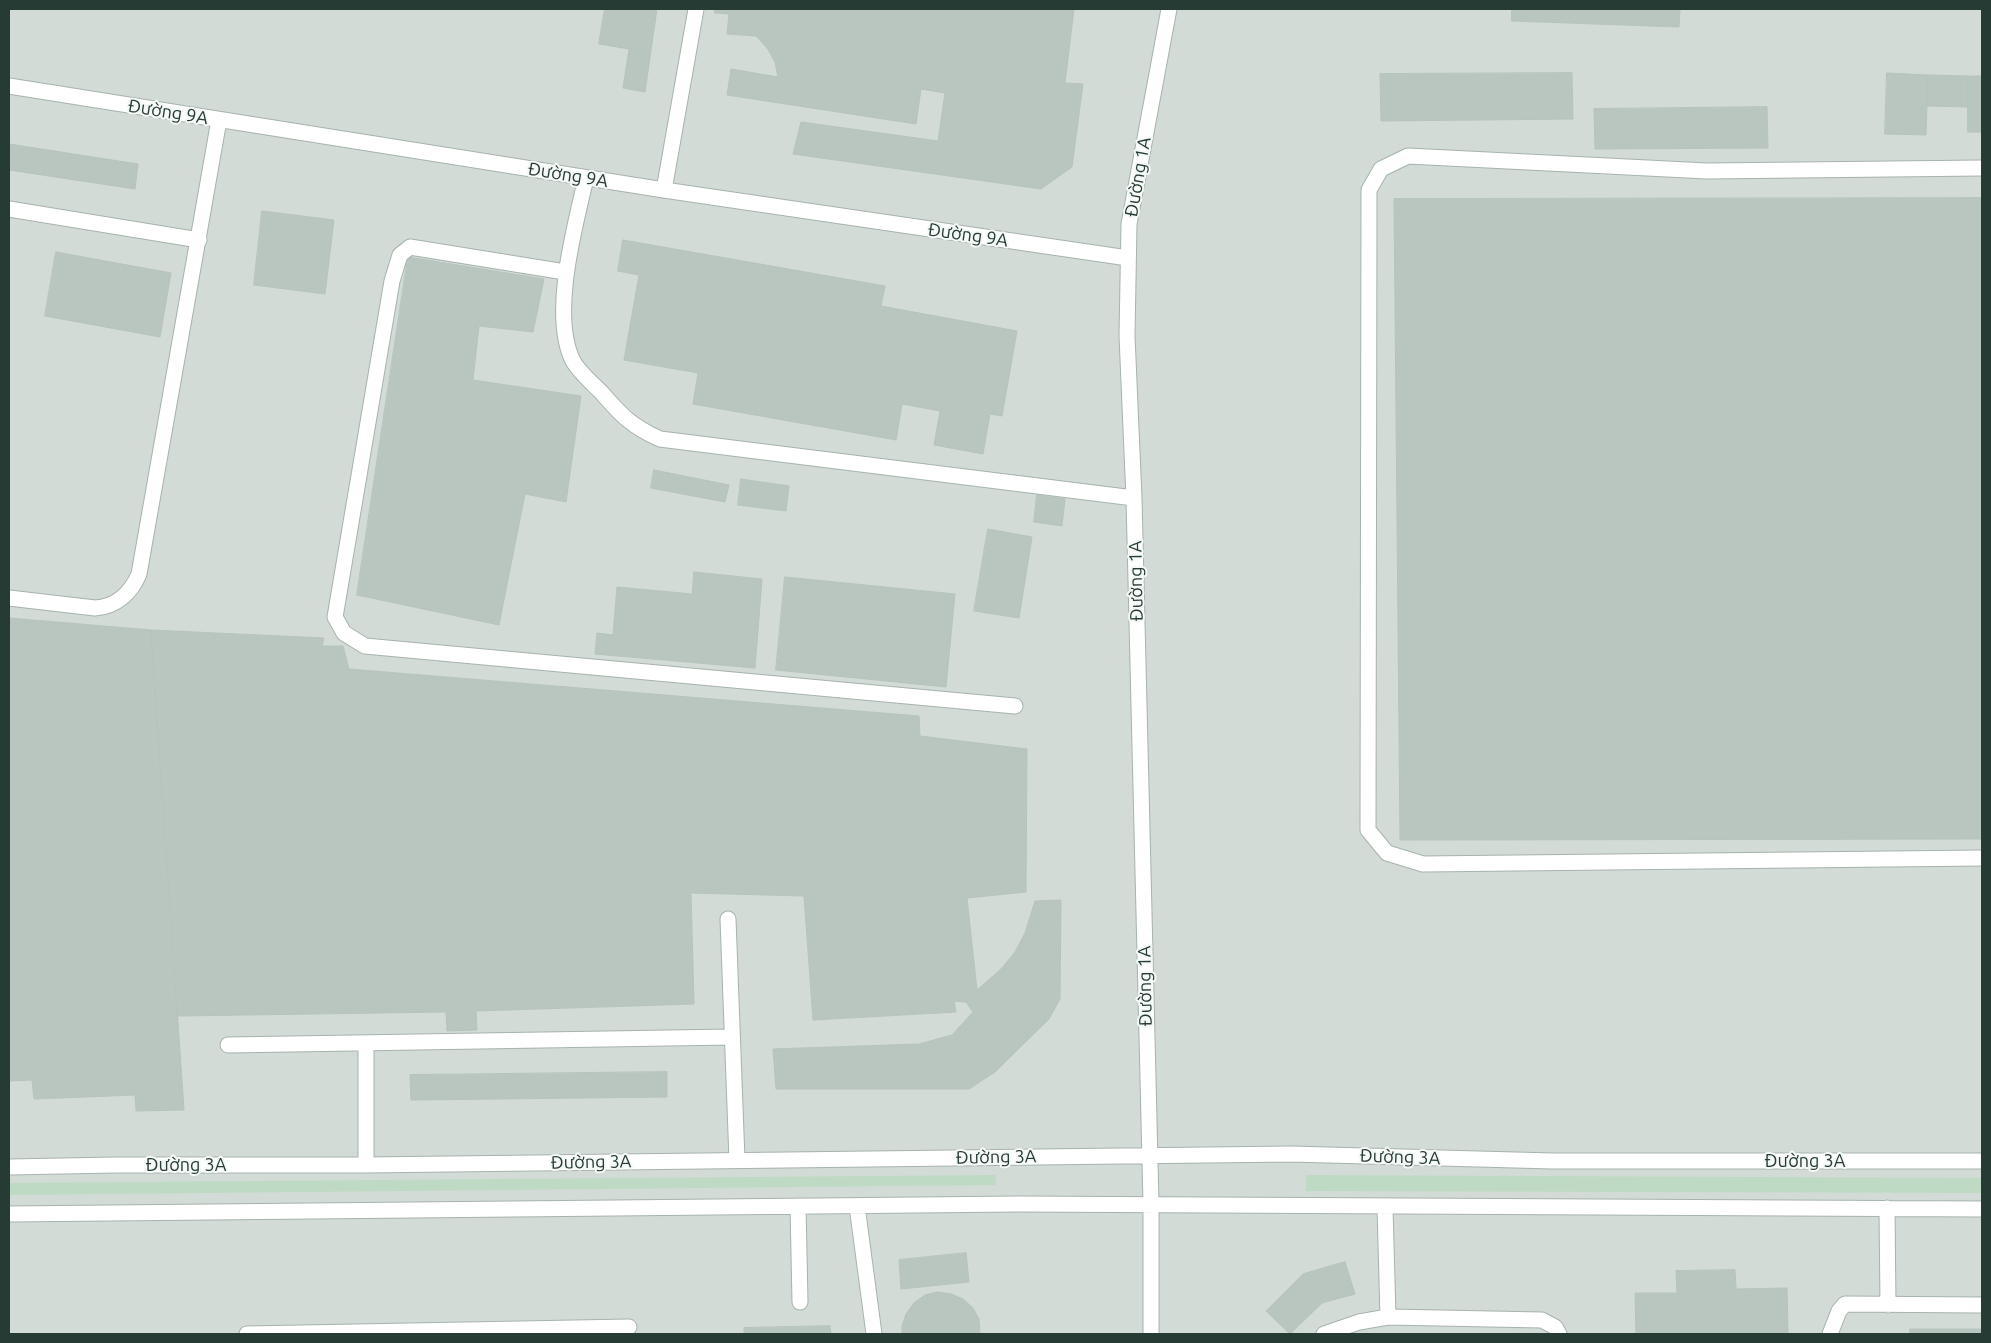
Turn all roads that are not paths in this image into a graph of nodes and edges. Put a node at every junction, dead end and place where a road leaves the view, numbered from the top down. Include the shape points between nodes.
1 (696, 9) edge
2 (1169, 9) edge
3 (9, 86) edge
4 (219, 120) junction
5 (1982, 168) edge
6 (586, 178) junction
7 (664, 190) junction
8 (9, 209) edge
9 (198, 240) junction
10 (1128, 258) junction
11 (565, 272) junction
12 (1134, 498) junction
13 (9, 598) edge
14 (1015, 706) dead end
15 (1982, 858) edge
16 (728, 919) dead end
17 (732, 1037) junction
18 (366, 1042) junction
19 (228, 1045) dead end
20 (1149, 1157) junction
21 (737, 1160) junction
22 (1982, 1161) edge
23 (366, 1165) junction
24 (9, 1167) edge
25 (1151, 1203) junction
26 (798, 1206) junction
27 (857, 1206) junction
28 (1385, 1207) junction
29 (1887, 1208) junction
30 (1982, 1209) edge
31 (9, 1214) edge
32 (800, 1302) dead end
33 (1888, 1305) junction
34 (1982, 1305) edge
35 (1388, 1317) junction
36 (629, 1327) dead end
37 (398, 1333) edge
38 (247, 1334) edge
39 (874, 1334) edge
40 (1151, 1334) edge
41 (1324, 1334) edge
42 (1560, 1334) edge
43 (1830, 1334) edge

1 - 7 street
2 - 10 street, Đường 1A via 1129,224
3 - 4 street, Đường 9A
4 - 6 street, Đường 9A
4 - 9 street
5 - 15 street via 1707,171 1408,156 1382,169 1369,190 1368,790 1368,830 1387,852 1423,864
6 - 7 street, Đường 9A
6 - 11 street
7 - 10 street, Đường 9A
8 - 9 street
9 - 13 street via 144,557 135,584 106,608
10 - 12 street, Đường 1A via 1127,336
11 - 12 street via 565,334 573,362 637,429 660,439
11 - 14 street via 410,247 400,255 392,281 334,617 344,633 365,646
12 - 20 street, Đường 1A
16 - 17 street
17 - 18 street
17 - 21 street
18 - 19 street
18 - 23 street
20 - 21 street, Đường 3A
20 - 22 street, Đường 3A via 1291,1154 1553,1161
20 - 25 street, Đường 1A
21 - 23 street, Đường 3A
23 - 24 street, Đường 3A
25 - 27 street
25 - 28 street
25 - 40 street
26 - 27 street
26 - 31 street
26 - 32 street
27 - 39 street
28 - 29 street
28 - 35 street
29 - 30 street
29 - 33 street
33 - 34 street
33 - 43 street via 1845,1304
35 - 41 street via 1359,1322
35 - 42 street via 1542,1320
36 - 37 street
37 - 38 street

